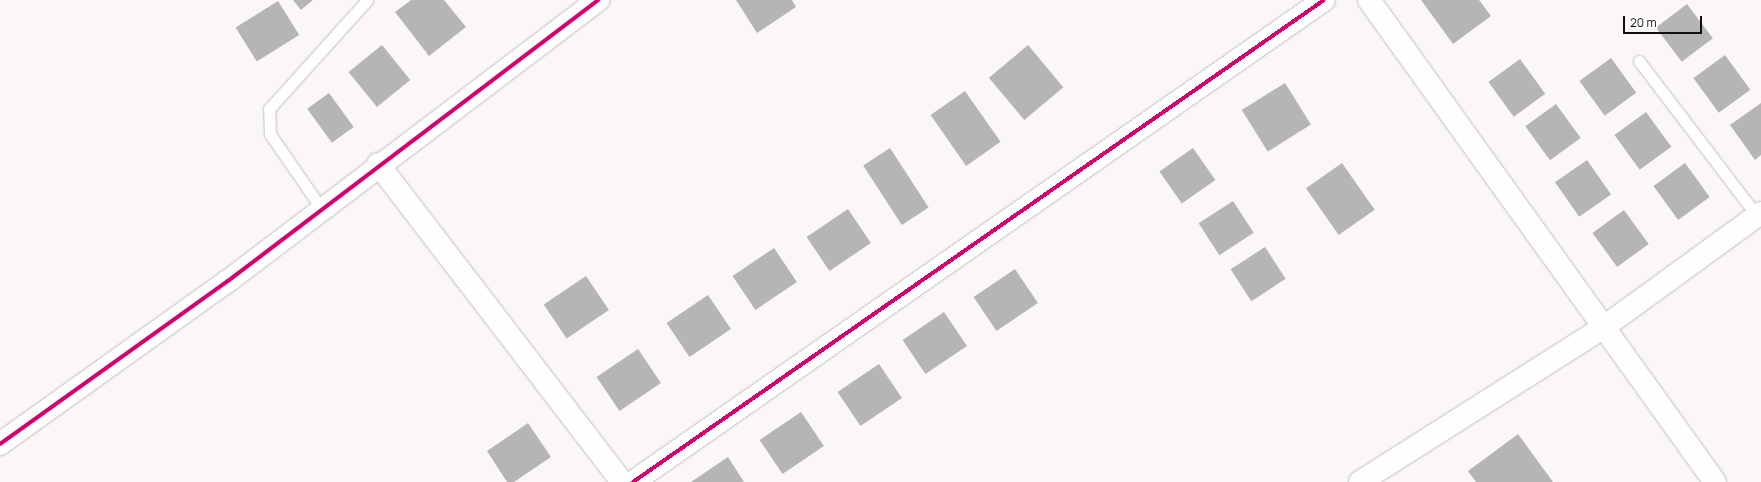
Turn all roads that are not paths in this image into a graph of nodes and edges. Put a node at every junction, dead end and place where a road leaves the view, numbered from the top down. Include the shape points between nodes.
1 (367, 0) edge
2 (598, 0) edge
3 (1324, 0) edge
4 (1369, 0) edge
5 (1639, 61) dead end
6 (378, 164) junction
7 (321, 208) junction
8 (1759, 214) edge
9 (1604, 327) junction
10 (0, 444) edge
11 (622, 482) edge
12 (633, 482) edge
13 (1360, 482) edge
14 (1715, 482) edge

1 - 7 lane via 269,109 270,134
2 - 6 street
3 - 12 street
4 - 9 street
5 - 8 lane
6 - 7 street
6 - 11 street
7 - 10 street via 228,281
8 - 9 street
9 - 13 street
9 - 14 street

